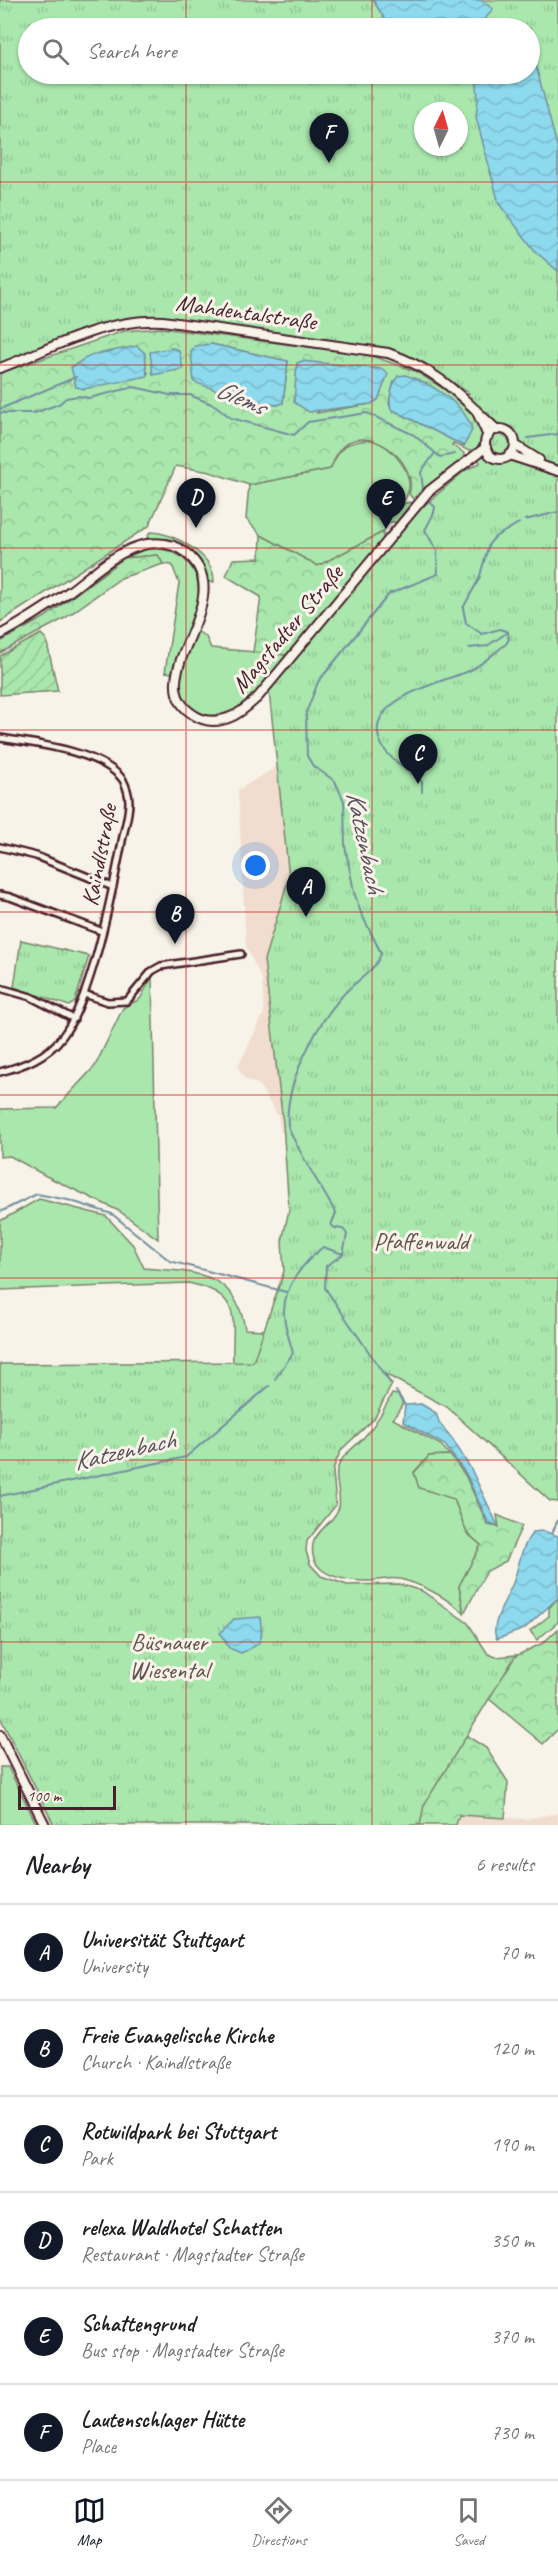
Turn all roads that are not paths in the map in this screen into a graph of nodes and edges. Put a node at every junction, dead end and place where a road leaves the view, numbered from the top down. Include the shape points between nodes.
1 (0, 368) edge
2 (476, 409) junction
3 (497, 430) junction
4 (488, 436) junction
5 (515, 445) junction
6 (486, 447) junction
7 (510, 455) junction
8 (491, 456) junction
9 (471, 460) junction
10 (558, 471) edge
11 (0, 635) edge
12 (0, 738) edge
13 (0, 847) edge
14 (113, 887) junction
15 (0, 895) edge
16 (101, 932) junction
17 (241, 954) dead end
18 (0, 988) edge
19 (84, 994) junction
20 (74, 1019) junction
21 (0, 1072) edge
22 (0, 1735) edge
23 (45, 1825) edge

1 - 2 main road, Mahdentalstraße via 117,325 163,321 388,354 436,375
2 - 3 main road, Mahdentalstraße
2 - 4 main road, Mahdentalstraße
3 - 4 main road
3 - 5 main road via 510,434
4 - 6 main road
5 - 7 main road
5 - 10 main road
6 - 8 main road
6 - 9 main road, Magstadter Straße
7 - 8 main road via 501,459
7 - 10 main road
8 - 9 main road, Magstadter Straße
9 - 11 main road, Magstadter Straße via 423,497 258,697 224,720 195,716 178,696 177,670 201,610 204,591 196,565 176,547 153,543 127,551
12 - 14 street, Kaindlstraße via 67,751 105,767 123,781 129,801
13 - 14 street via 36,856
14 - 16 street, Kaindlstraße
15 - 16 street
16 - 19 street, Kaindlstraße
17 - 19 street via 161,966 127,1001 118,1003
18 - 20 street via 31,997
19 - 20 street, Kaindlstraße
20 - 21 street, Kaindlstraße via 49,1050 19,1067
22 - 23 main road

